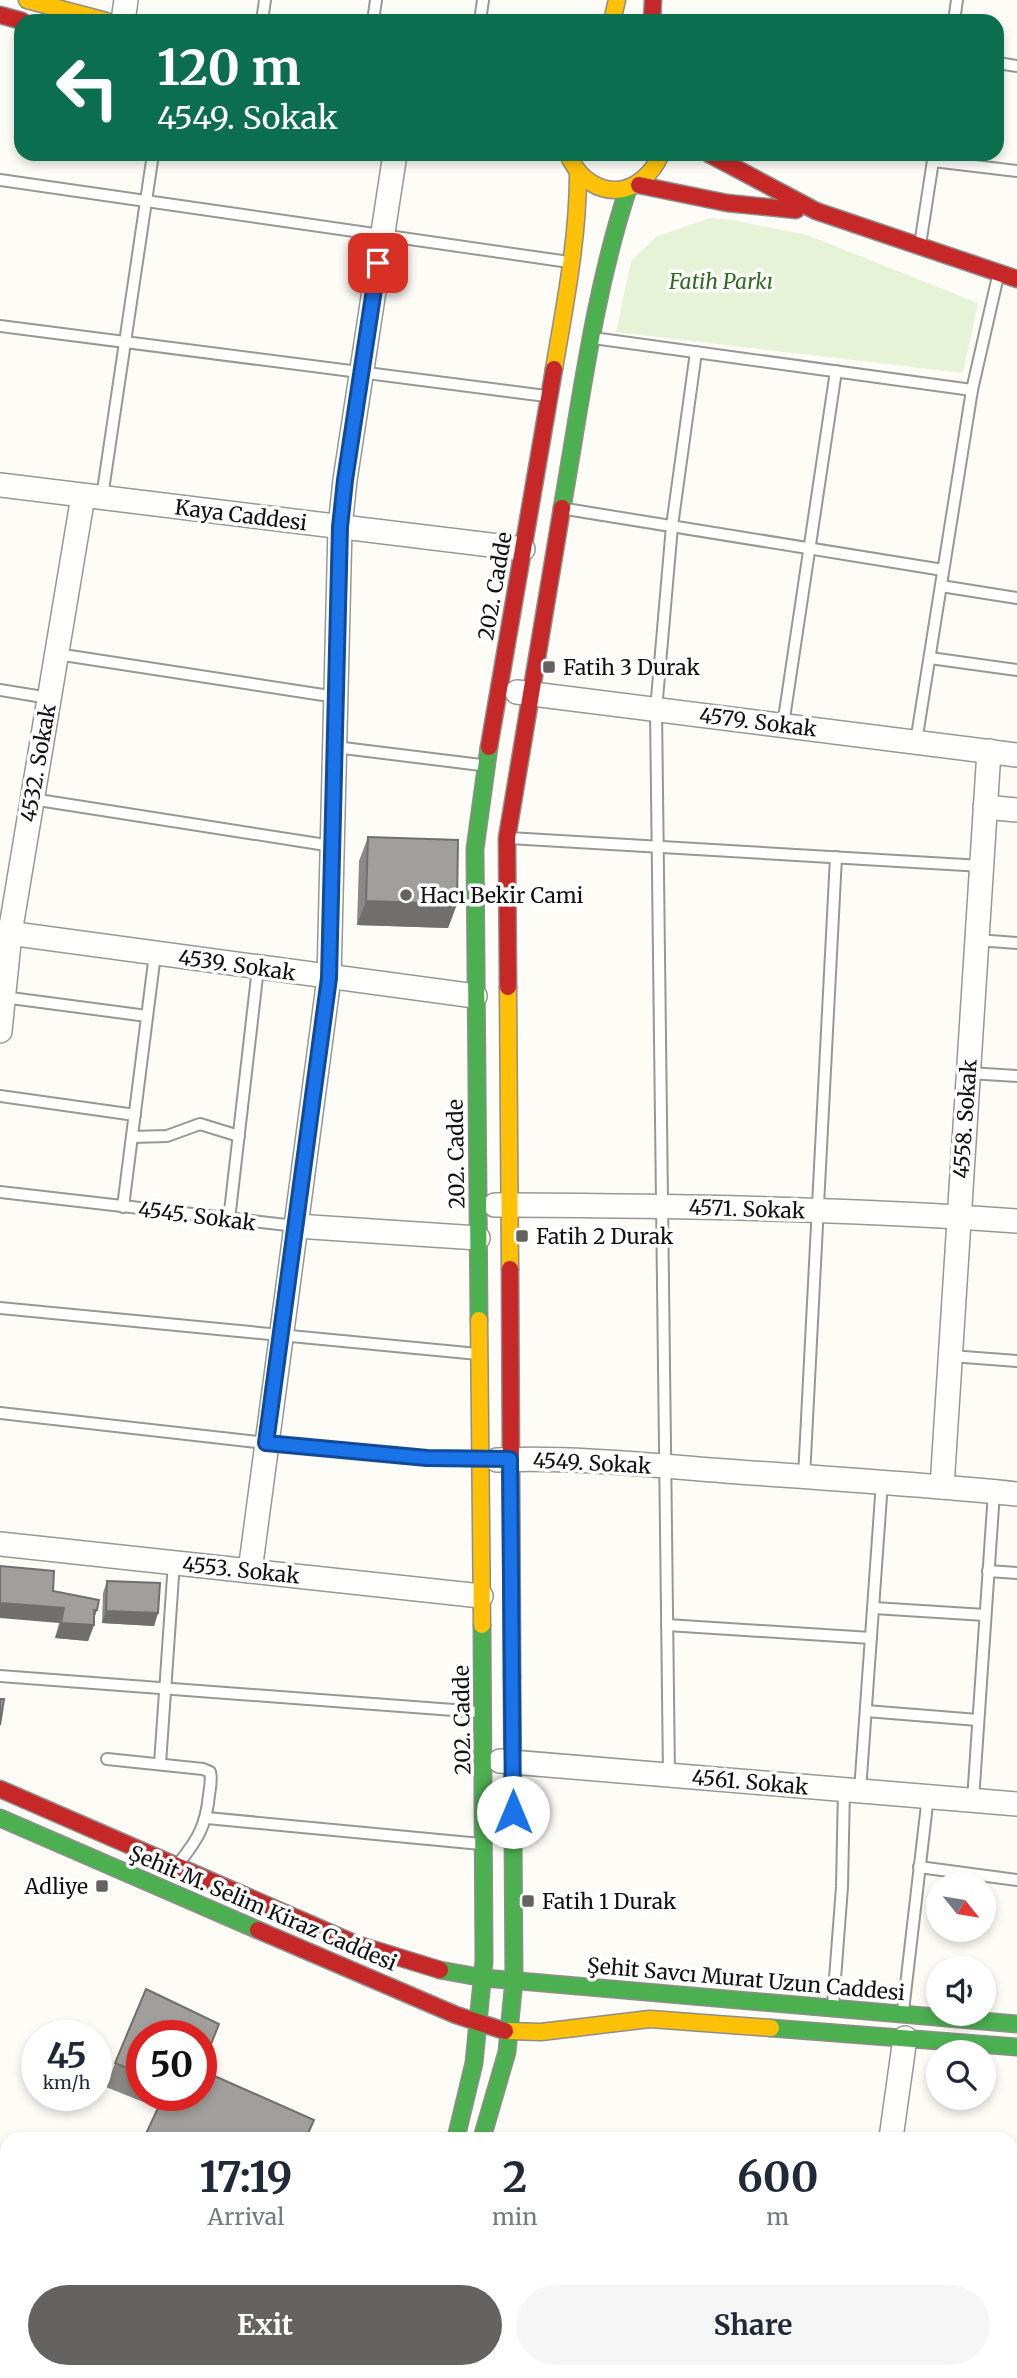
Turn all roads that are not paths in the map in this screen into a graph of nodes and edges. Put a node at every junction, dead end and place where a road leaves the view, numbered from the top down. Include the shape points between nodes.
1 (27, 0) edge
2 (80, 14) edge
3 (152, 161) edge
4 (394, 161) edge
5 (658, 161) edge
6 (722, 161) edge
7 (933, 161) edge
8 (952, 161) edge
9 (573, 164) edge
10 (1017, 171) edge
11 (0, 180) edge
12 (633, 187) junction
13 (146, 201) junction
14 (816, 211) junction
15 (382, 235) junction
16 (920, 247) junction
17 (571, 262) junction
18 (999, 273) junction
19 (1017, 279) edge
20 (0, 326) edge
21 (591, 338) junction
22 (125, 342) junction
23 (696, 352) junction
24 (836, 371) junction
25 (361, 372) junction
26 (972, 390) junction
27 (549, 396) junction
28 (0, 485) edge
29 (92, 497) junction
30 (546, 505) junction
31 (672, 526) junction
32 (340, 527) junction
33 (809, 548) junction
34 (523, 549) junction
35 (943, 570) junction
36 (941, 586) junction
37 (1017, 598) edge
38 (57, 654) junction
39 (930, 658) junction
40 (1017, 670) edge
41 (0, 690) edge
42 (499, 690) junction
43 (530, 694) junction
44 (336, 697) junction
45 (49, 698) junction
46 (656, 710) junction
47 (782, 725) junction
48 (916, 742) junction
49 (335, 747) junction
50 (989, 751) junction
51 (1017, 755) edge
52 (486, 765) junction
53 (32, 799) junction
54 (985, 807) junction
55 (1017, 810) edge
56 (492, 837) junction
57 (332, 846) junction
58 (658, 846) junction
59 (836, 858) junction
60 (982, 866) junction
61 (5, 933) edge
62 (977, 940) junction
63 (1017, 943) edge
64 (155, 954) junction
65 (258, 968) junction
66 (329, 978) junction
67 (475, 996) junction
68 (3, 997) junction
69 (147, 1016) junction
70 (0, 1031) edge
71 (968, 1073) junction
72 (1017, 1076) edge
73 (0, 1096) edge
74 (135, 1115) junction
75 (239, 1136) junction
76 (132, 1137) junction
77 (0, 1192) edge
78 (477, 1205) junction
79 (508, 1205) junction
80 (123, 1207) junction
81 (662, 1207) junction
82 (817, 1212) junction
83 (959, 1217) junction
84 (229, 1220) junction
85 (1017, 1221) edge
86 (296, 1226) junction
87 (478, 1238) junction
88 (0, 1308) edge
89 (281, 1336) junction
90 (479, 1354) junction
91 (951, 1356) junction
92 (1017, 1361) edge
93 (0, 1413) edge
94 (266, 1443) junction
95 (510, 1459) junction
96 (480, 1460) junction
97 (665, 1467) junction
98 (804, 1477) junction
99 (882, 1482) junction
100 (942, 1486) junction
101 (994, 1492) junction
102 (1017, 1494) edge
103 (0, 1544) edge
104 (174, 1562) junction
105 (250, 1571) junction
106 (988, 1571) junction
107 (1017, 1573) edge
108 (481, 1596) junction
109 (874, 1608) junction
110 (985, 1615) junction
111 (667, 1625) junction
112 (871, 1638) junction
113 (0, 1676) edge
114 (165, 1688) junction
115 (866, 1711) junction
116 (482, 1712) junction
117 (978, 1720) junction
118 (107, 1759) dead end
119 (483, 1760) junction
120 (513, 1762) junction
121 (160, 1764) junction
122 (669, 1775) junction
123 (0, 1789) edge
124 (852, 1790) junction
125 (928, 1796) junction
126 (973, 1800) junction
127 (1017, 1804) edge
128 (0, 1818) edge
129 (207, 1818) junction
130 (484, 1844) junction
131 (176, 1866) junction
132 (919, 1867) junction
133 (1017, 1880) edge
134 (160, 1887) junction
135 (484, 1978) junction
136 (514, 1980) junction
137 (832, 2008) junction
138 (903, 2014) junction
139 (480, 2024) junction
140 (1017, 2024) edge
141 (511, 2031) junction
142 (905, 2038) junction
143 (1017, 2047) edge
144 (458, 2132) edge
145 (484, 2132) edge
146 (892, 2132) edge

1 - 2 main road
3 - 13 lane
4 - 15 street
5 - 12 main road
6 - 14 main road
7 - 16 lane
8 - 10 lane
9 - 12 main road via 606,191
9 - 17 main road, 202. Cadde via 578,203
11 - 13 lane
12 - 14 main road
12 - 21 main road, 202. Cadde via 605,267
13 - 15 lane
13 - 22 lane
14 - 16 main road
15 - 17 lane
15 - 25 street
16 - 18 main road
17 - 27 main road, 202. Cadde
18 - 19 main road
18 - 26 lane
20 - 22 lane
21 - 23 lane
21 - 30 main road, 202. Cadde
22 - 25 lane
22 - 29 lane
23 - 24 lane
23 - 31 lane
24 - 26 lane
24 - 33 lane
25 - 27 lane
25 - 32 street
26 - 35 lane
27 - 30 main road, 202. Cadde
28 - 29 street, Kaya Caddesi
29 - 32 street, Kaya Caddesi
29 - 38 street, 4532. Sokak
30 - 31 lane
30 - 34 main road, 202. Cadde
30 - 43 main road, 202. Cadde
31 - 33 lane
31 - 46 lane
32 - 34 street, Kaya Caddesi
32 - 44 street
33 - 35 lane
33 - 47 lane
34 - 42 main road, 202. Cadde
35 - 36 lane
36 - 37 lane
36 - 39 lane
38 - 44 lane
38 - 45 street, 4532. Sokak
39 - 40 lane
39 - 48 lane
41 - 45 lane
42 - 43 street, 4579. Sokak
42 - 52 main road, 202. Cadde
43 - 46 street, 4579. Sokak
43 - 56 main road, 202. Cadde
44 - 49 street
45 - 53 street, 4532. Sokak
46 - 47 street, 4579. Sokak
46 - 58 lane
47 - 48 street, 4579. Sokak
48 - 50 street, 4579. Sokak
49 - 52 lane
49 - 57 street
50 - 51 street, 4579. Sokak
50 - 54 street, 4558. Sokak
52 - 56 main road, 202. Cadde
53 - 57 lane
53 - 61 street, 4532. Sokak
54 - 55 street
54 - 60 street, 4558. Sokak
56 - 58 lane
56 - 67 main road, 202. Cadde via 474,878
56 - 79 main road, 202. Cadde
57 - 66 street
58 - 59 lane
58 - 81 lane
59 - 60 lane
59 - 82 lane
60 - 62 street, 4558. Sokak
61 - 64 street, 4539. Sokak
61 - 68 street, 4532. Sokak
62 - 63 lane
62 - 71 street, 4558. Sokak
64 - 65 street, 4539. Sokak
64 - 69 lane
65 - 66 street, 4539. Sokak
65 - 75 lane
66 - 67 street, 4539. Sokak
66 - 86 street
67 - 78 main road, 202. Cadde
68 - 69 lane
68 - 70 street, 4532. Sokak
69 - 74 lane
71 - 72 lane
71 - 83 street, 4558. Sokak
73 - 74 lane
74 - 76 lane
75 - 76 lane via 200,1124 167,1136
75 - 84 lane
76 - 80 lane
77 - 80 lane, 4545. Sokak
78 - 79 street, 4571. Sokak
78 - 87 main road, 202. Cadde
79 - 81 street, 4571. Sokak
79 - 95 main road, 202. Cadde
80 - 84 lane, 4545. Sokak
81 - 82 street, 4571. Sokak
81 - 97 lane
82 - 83 street, 4571. Sokak
82 - 98 lane
83 - 85 street, 4571. Sokak
83 - 91 street, 4558. Sokak
84 - 86 lane, 4545. Sokak
86 - 87 street, 4545. Sokak
86 - 89 street
87 - 90 main road, 202. Cadde
88 - 89 lane
89 - 90 lane
89 - 94 street
90 - 96 main road, 202. Cadde
91 - 92 lane
91 - 100 street, 4558. Sokak
93 - 94 lane, 4549. Sokak
94 - 96 lane, 4549. Sokak
94 - 105 street
95 - 96 street, 4549. Sokak
95 - 97 street, 4549. Sokak
95 - 120 main road, 202. Cadde
96 - 108 main road, 202. Cadde
97 - 98 street, 4549. Sokak
97 - 111 lane
98 - 99 street, 4549. Sokak
99 - 100 street, 4549. Sokak
99 - 109 lane
100 - 101 street, 4549. Sokak
101 - 102 street, 4549. Sokak
101 - 106 lane
103 - 104 street, 4553. Sokak
104 - 105 street, 4553. Sokak
104 - 114 lane
105 - 108 street, 4553. Sokak
106 - 107 lane
106 - 110 lane
108 - 116 main road, 202. Cadde
109 - 110 lane
109 - 112 lane
110 - 117 lane
111 - 112 lane
111 - 122 lane
112 - 115 lane
113 - 114 lane
114 - 116 lane
114 - 121 lane
115 - 117 lane
115 - 124 lane
116 - 119 main road, 202. Cadde
117 - 126 lane
118 - 121 lane
119 - 120 street, 4561. Sokak
119 - 130 main road, 202. Cadde
120 - 122 street, 4561. Sokak
120 - 136 main road, 202. Cadde
121 - 129 lane via 210,1772
122 - 124 street, 4561. Sokak
123 - 131 main road, Şehit M. Selim Kiraz Caddesi
124 - 125 street, 4561. Sokak
124 - 137 lane
125 - 126 street, 4561. Sokak
125 - 132 lane
126 - 127 street, 4561. Sokak
128 - 134 main road, Şehit M. Selim Kiraz Caddesi
129 - 130 lane
129 - 131 lane
130 - 135 main road, 202. Cadde
131 - 134 lane
131 - 135 main road, Şehit M. Selim Kiraz Caddesi via 356,1944 434,1969
132 - 133 lane
132 - 138 lane
134 - 139 main road, Şehit M. Selim Kiraz Caddesi
135 - 136 main road, Şehit M. Selim Kiraz Caddesi
135 - 139 main road, 202. Cadde
136 - 137 main road, Şehit Savcı Murat Uzun Caddesi
136 - 141 main road, 202. Cadde
137 - 138 main road, Şehit Savcı Murat Uzun Caddesi
138 - 140 main road, Şehit Savcı Murat Uzun Caddesi
139 - 141 main road, Şehit M. Selim Kiraz Caddesi
139 - 144 main road, 202. Cadde via 473,2076
141 - 142 main road via 544,2032 650,2019
141 - 145 main road, 202. Cadde
142 - 143 main road
142 - 146 street

